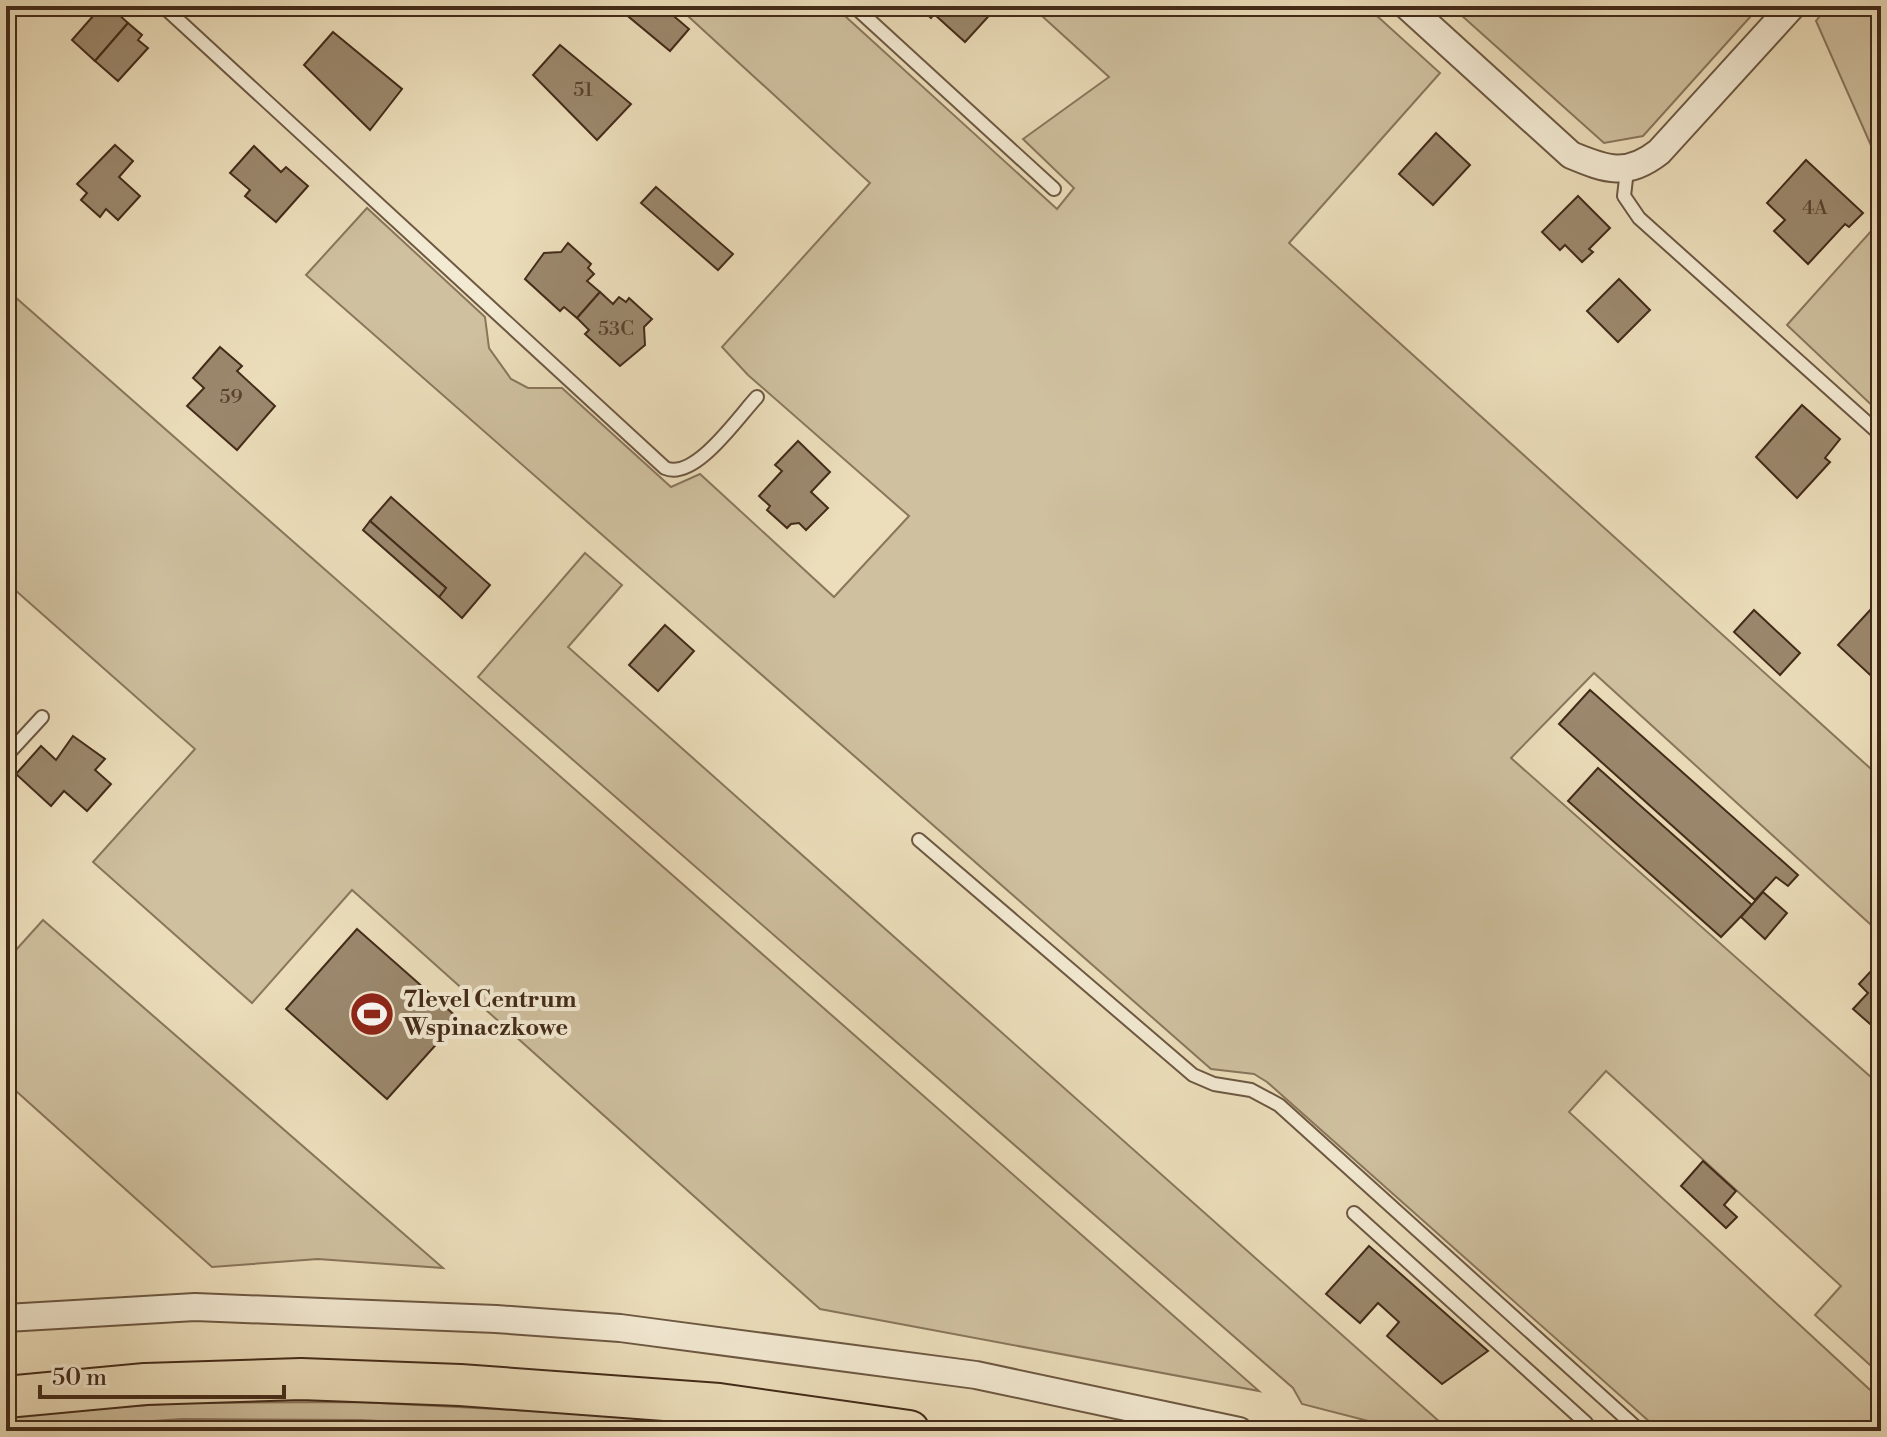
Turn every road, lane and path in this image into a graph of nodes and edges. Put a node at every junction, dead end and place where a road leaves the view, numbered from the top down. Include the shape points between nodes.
1 (163, 6) edge
2 (854, 6) edge
3 (1407, 6) edge
4 (1792, 6) edge
5 (1627, 170) junction
6 (1054, 189) dead end
7 (757, 397) dead end
8 (1881, 435) edge
9 (42, 717) dead end
10 (6, 756) edge
11 (919, 840) dead end
12 (1354, 1213) dead end
13 (6, 1318) edge
14 (6, 1397) edge
15 (909, 1431) edge
16 (1239, 1431) edge
17 (1583, 1431) edge
18 (1640, 1431) edge

1 - 7 lane via 665,468 696,464
2 - 6 lane
3 - 5 street via 1571,155
4 - 5 street via 1659,152
5 - 8 lane via 1624,196 1639,218
9 - 10 lane
11 - 18 lane via 1193,1075 1251,1090 1279,1105
12 - 17 lane via 1586,1423
13 - 16 street via 195,1307 620,1328 976,1375
14 - 15 main road via 145,1384 301,1379 719,1404

